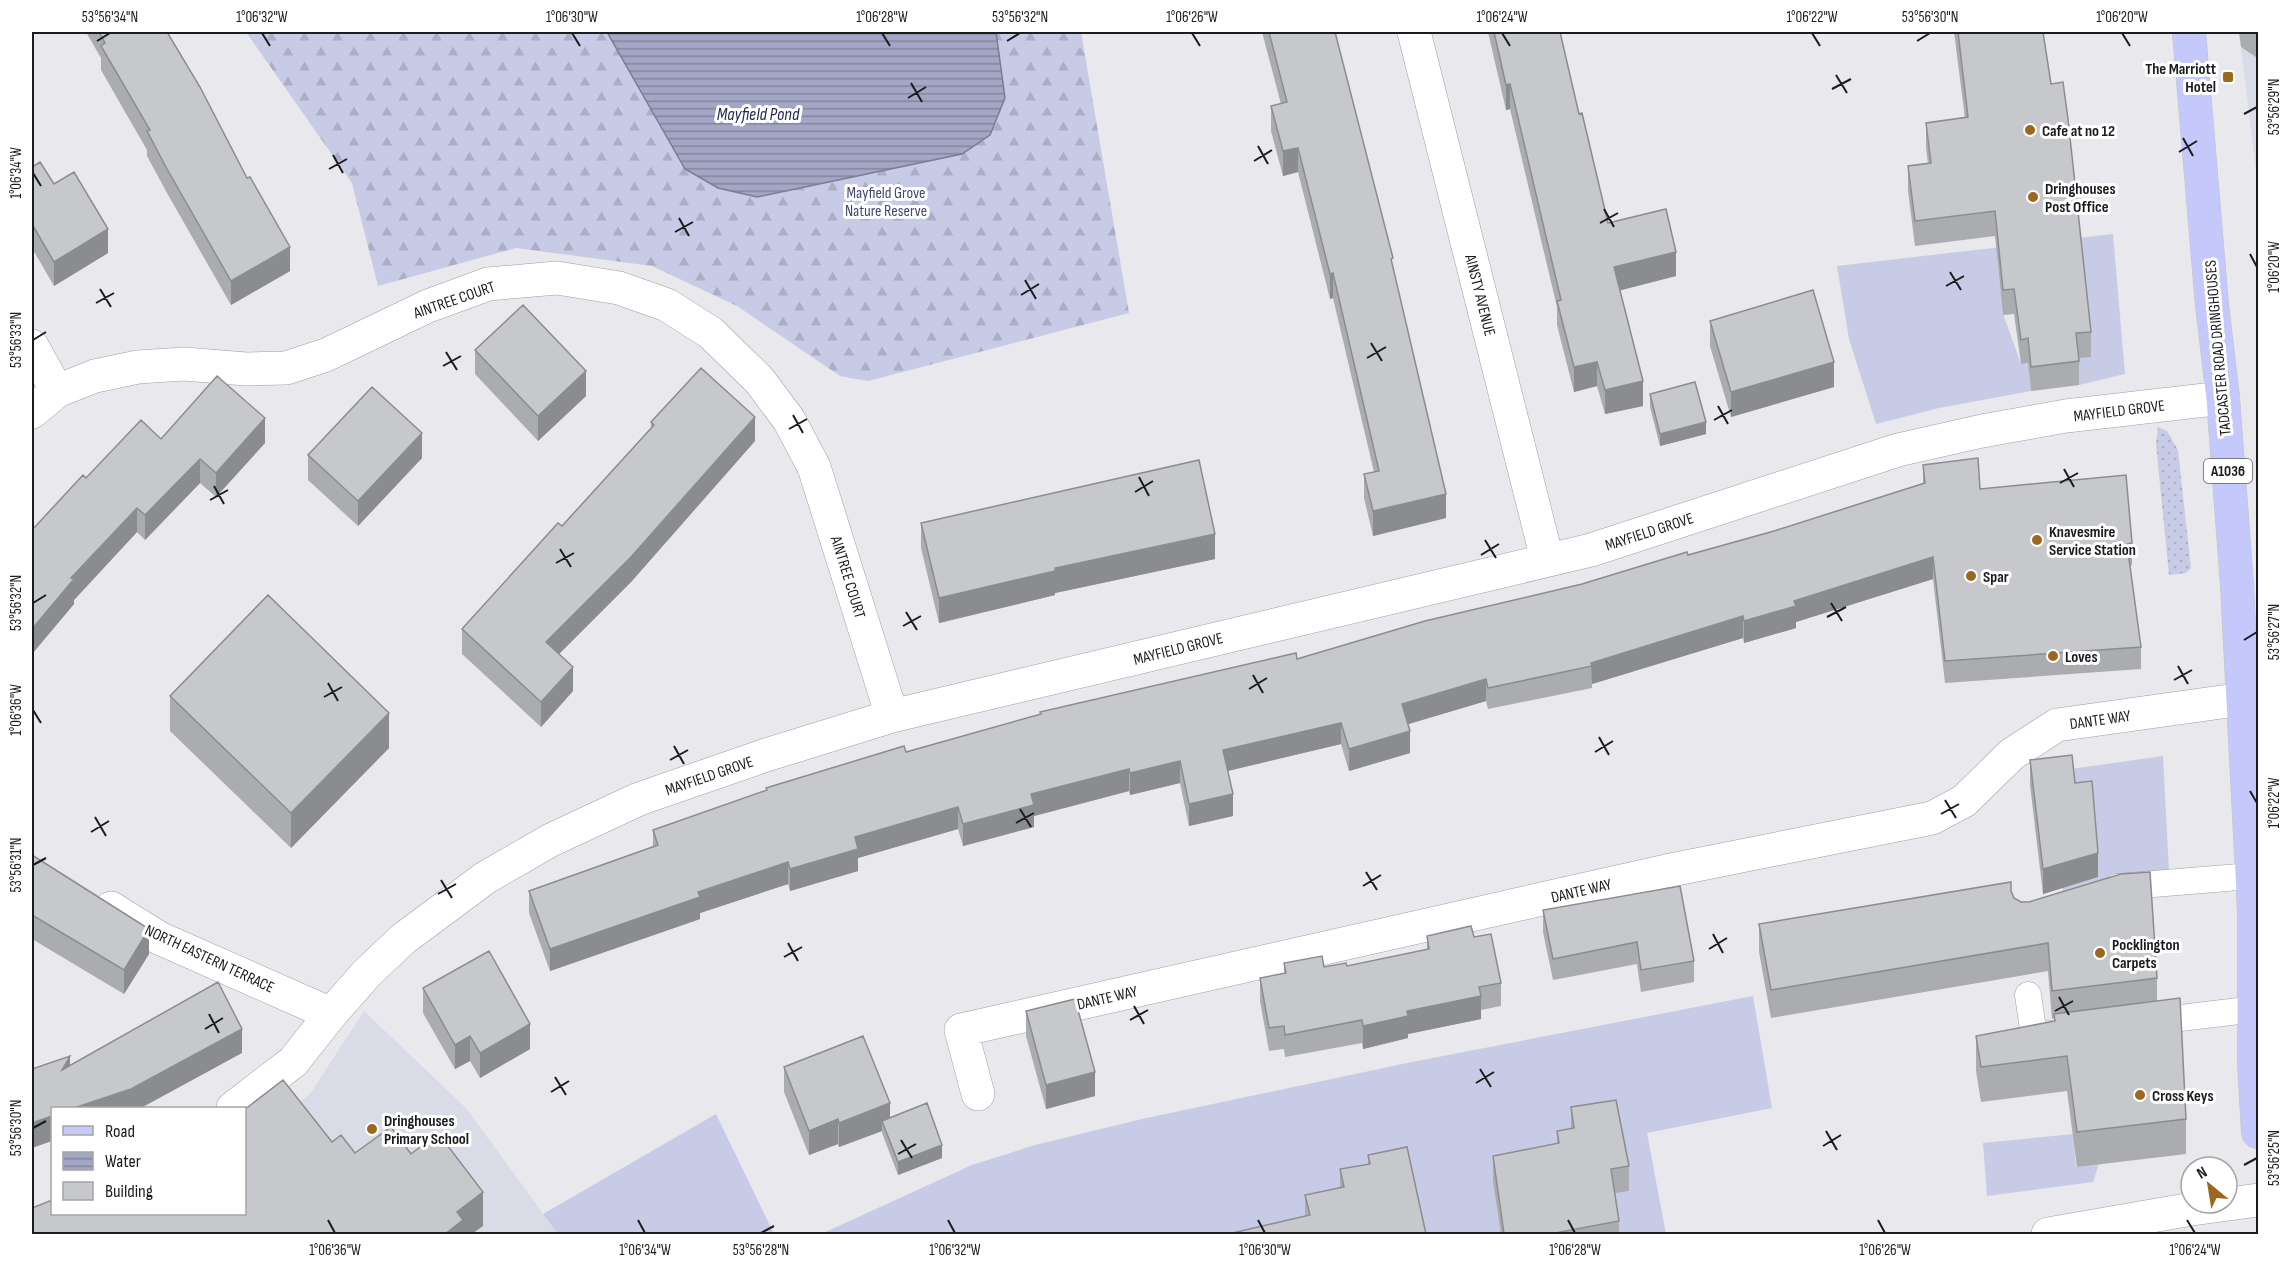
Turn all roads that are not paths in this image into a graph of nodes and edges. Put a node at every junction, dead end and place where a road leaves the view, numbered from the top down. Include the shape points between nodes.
1 (1414, 32) edge
2 (2189, 32) edge
3 (32, 346) edge
4 (57, 392) junction
5 (2223, 398) junction
6 (32, 412) edge
7 (1547, 559) junction
8 (2243, 699) junction
9 (892, 716) junction
10 (2252, 876) junction
11 (2097, 893) edge
12 (90, 895) edge
13 (2028, 995) dead end
14 (2255, 1009) junction
15 (331, 1014) junction
16 (2124, 1025) edge
17 (2079, 1030) edge
18 (978, 1094) dead end
19 (234, 1107) edge
20 (2259, 1132) edge
21 (2259, 1200) edge
22 (2048, 1234) edge

1 - 7 street, AINSTY AVENUE
2 - 5 main road, TADCASTER ROAD DRINGHOUSES / A1036
3 - 4 street
4 - 6 street, AINTREE COURT
4 - 9 street, AINTREE COURT via 95,376 138,367 184,364 286,368 326,356 428,306 488,284 557,278 619,288 667,305 711,333 760,381 789,420 814,467
5 - 7 street, MAYFIELD GROVE via 2066,416 1898,450 1591,550
5 - 8 main road, TADCASTER ROAD DRINGHOUSES / A1036
7 - 9 street, MAYFIELD GROVE
8 - 10 main road, TADCASTER ROAD DRINGHOUSES / A1036
8 - 18 street, DANTE WAY via 2057,725 2012,754 1964,801 1932,819 1666,871 961,1030
9 - 15 street, MAYFIELD GROVE via 639,799 551,840 485,878 403,939
10 - 11 lane via 2118,887
10 - 14 main road, TADCASTER ROAD DRINGHOUSES / A1036
12 - 15 street, NORTH EASTERN TERRACE via 159,938
13 - 17 lane via 2034,1036
14 - 16 lane
14 - 20 main road, TADCASTER ROAD DRINGHOUSES / A1036
15 - 19 street, MAYFIELD GROVE via 293,1062
21 - 22 street

